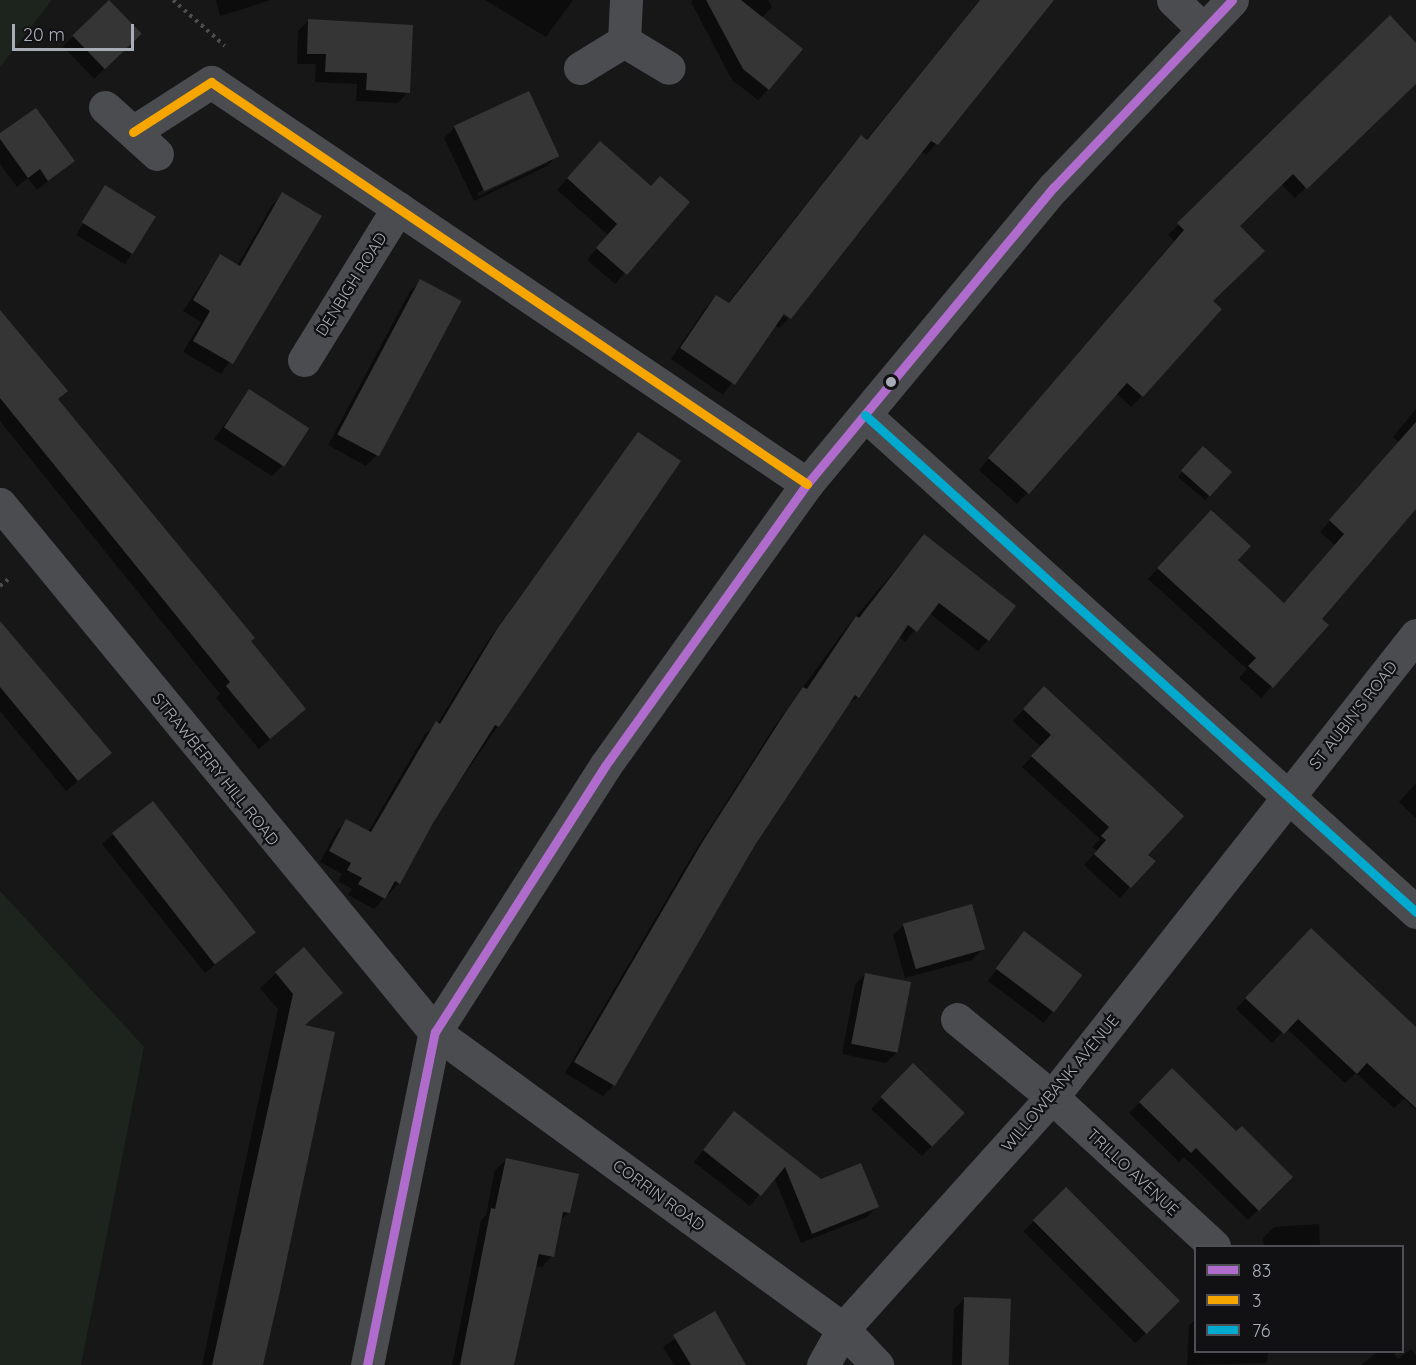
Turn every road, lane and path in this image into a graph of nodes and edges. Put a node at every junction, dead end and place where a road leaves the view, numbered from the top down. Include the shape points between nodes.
1 (626, 0) edge
2 (1173, 0) edge
3 (1232, 0) edge
4 (1203, 29) junction
5 (624, 41) junction
6 (580, 68) dead end
7 (669, 68) dead end
8 (105, 107) dead end
9 (133, 132) junction
10 (157, 154) dead end
11 (398, 208) junction
12 (304, 360) dead end
13 (865, 415) junction
14 (807, 484) junction
15 (0, 504) edge
16 (1416, 635) edge
17 (1291, 796) junction
18 (1416, 912) edge
19 (957, 1018) dead end
20 (435, 1032) junction
21 (1052, 1097) junction
22 (1213, 1245) edge
23 (843, 1329) junction
24 (367, 1365) edge
25 (823, 1365) edge
26 (877, 1365) edge

1 - 5 street
2 - 4 street
3 - 4 street
4 - 13 street via 1054,187
5 - 6 street
5 - 7 street
8 - 9 street
9 - 10 street
9 - 11 street via 211,82
11 - 12 street, DENBIGH ROAD
11 - 14 street
13 - 14 street
13 - 17 street
14 - 20 street via 605,766
15 - 20 street, STRAWBERRY HILL ROAD
16 - 17 street, ST AUBIN'S ROAD
17 - 18 street
17 - 21 street, WILLOWBANK AVENUE
19 - 21 street, TRILLO AVENUE
20 - 23 street, CORRIN ROAD
20 - 24 street
21 - 22 street, TRILLO AVENUE
21 - 23 street, WILLOWBANK AVENUE
23 - 25 street, WILLOWBANK AVENUE
23 - 26 street, CORRIN ROAD

